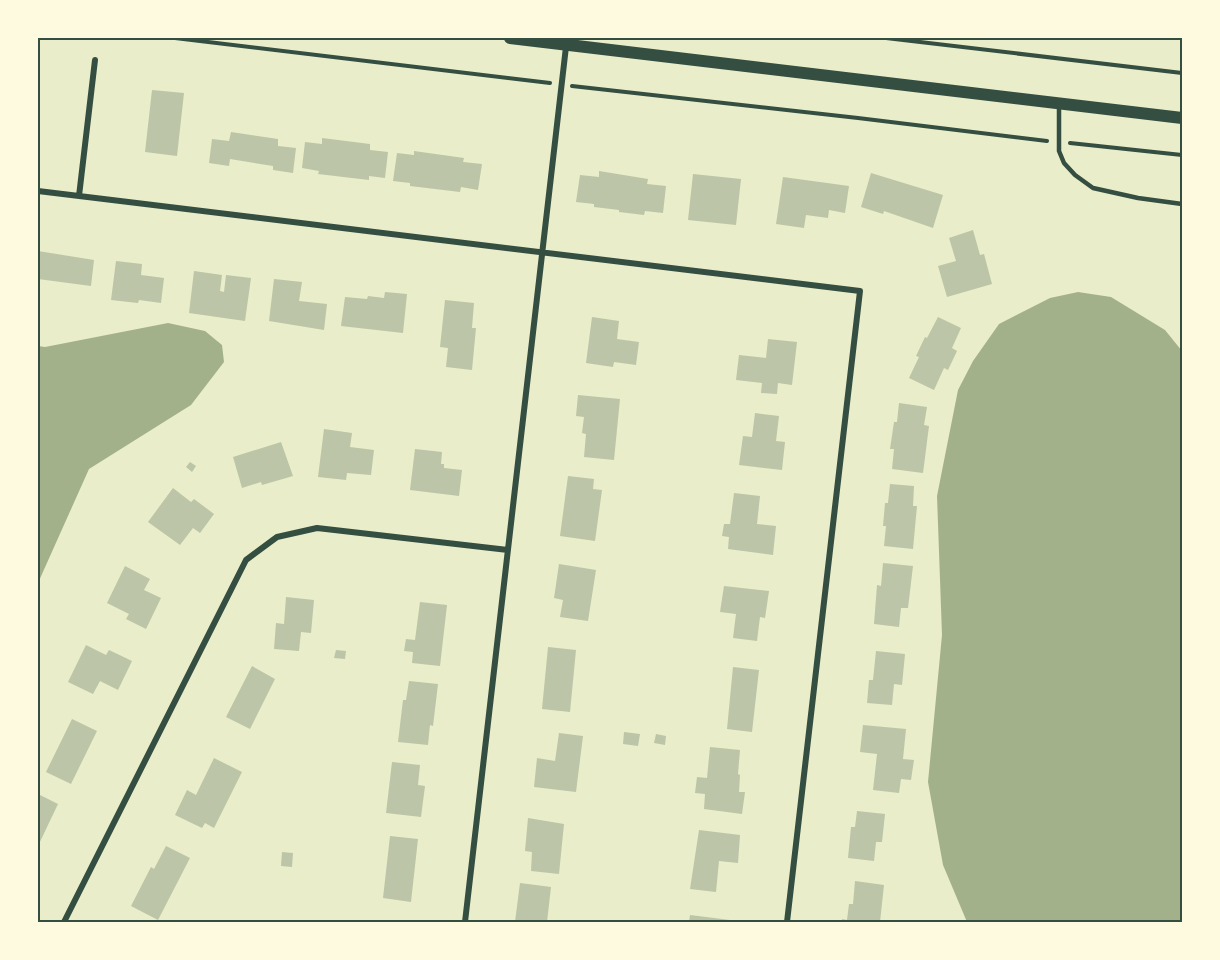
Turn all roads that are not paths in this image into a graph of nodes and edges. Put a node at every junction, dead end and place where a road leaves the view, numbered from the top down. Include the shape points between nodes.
1 (510, 38) edge
2 (566, 41) edge
3 (94, 60) dead end
4 (1059, 104) junction
5 (1182, 118) edge
6 (38, 191) edge
7 (79, 196) junction
8 (1182, 204) edge
9 (542, 252) junction
10 (508, 550) junction
11 (64, 922) edge
12 (465, 922) edge
13 (788, 922) edge

1 - 2 main road
2 - 4 main road
2 - 9 street
3 - 7 street
4 - 5 main road
4 - 8 lane via 1059,151 1075,175 1092,188
6 - 7 street
7 - 9 street
9 - 10 street
9 - 13 street via 860,291
10 - 11 street via 316,528 277,537 246,560
10 - 12 street

